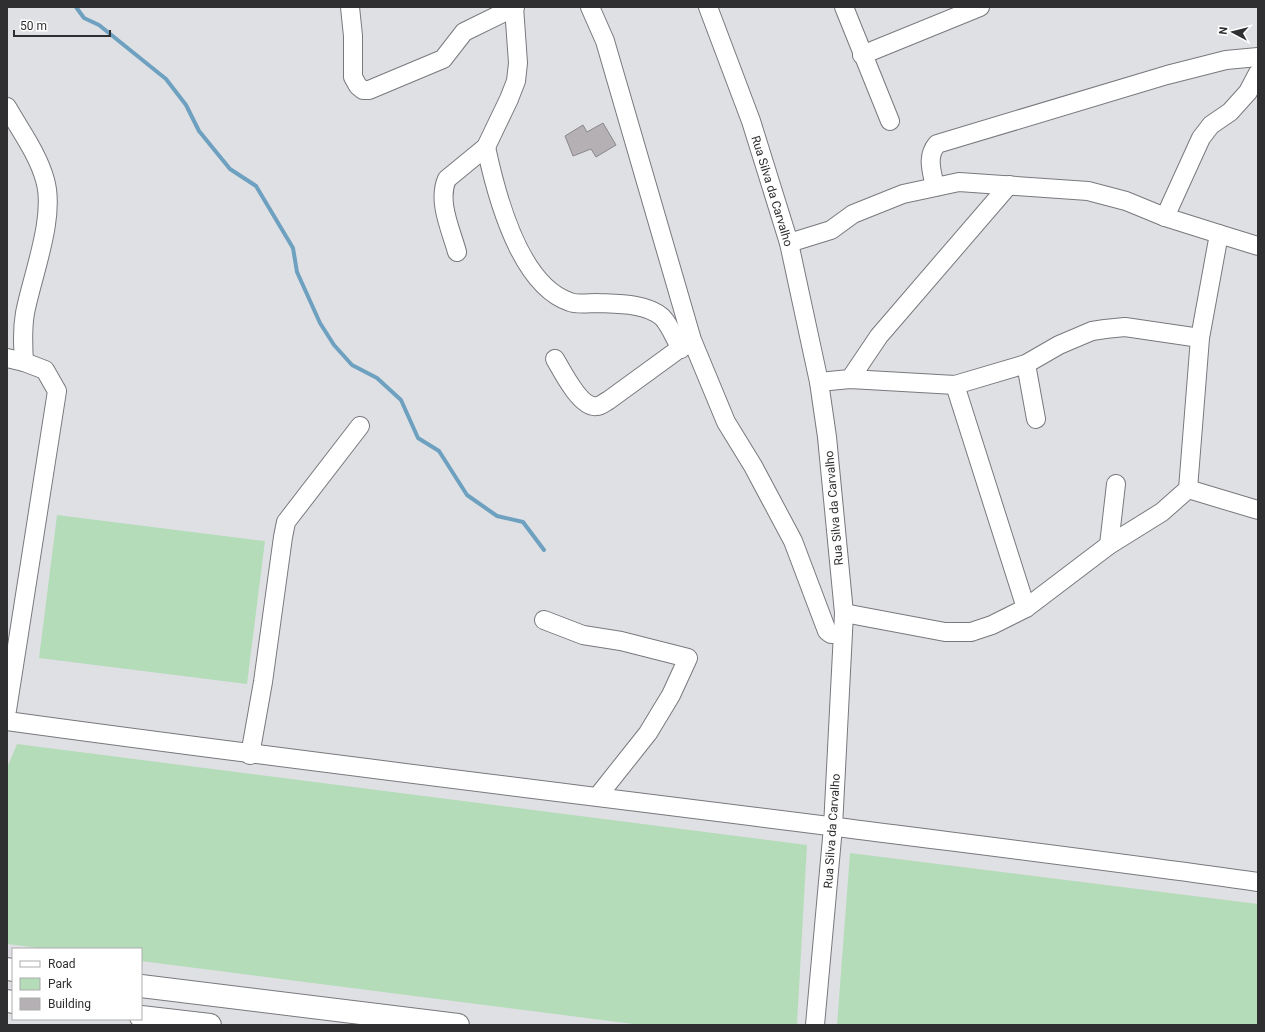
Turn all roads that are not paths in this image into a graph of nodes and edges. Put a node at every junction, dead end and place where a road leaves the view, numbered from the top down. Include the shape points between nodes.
1 (350, 7) edge
2 (514, 7) edge
3 (590, 7) edge
4 (708, 7) edge
5 (844, 7) edge
6 (980, 7) edge
7 (862, 55) junction
8 (1258, 57) edge
9 (1258, 73) edge
10 (7, 107) edge
11 (890, 121) dead end
12 (486, 147) junction
13 (1009, 185) junction
14 (935, 186) junction
15 (1165, 217) junction
16 (1219, 234) junction
17 (789, 243) junction
18 (1258, 246) edge
19 (457, 252) dead end
20 (1200, 338) junction
21 (686, 344) junction
22 (555, 359) dead end
23 (16, 360) edge
24 (1026, 364) junction
25 (850, 379) junction
26 (819, 382) junction
27 (955, 385) junction
28 (1036, 419) dead end
29 (360, 426) dead end
30 (1116, 484) dead end
31 (1188, 489) junction
32 (1258, 510) edge
33 (1109, 546) junction
34 (1026, 608) junction
35 (844, 613) junction
36 (544, 620) dead end
37 (842, 634) junction
38 (7, 710) edge
39 (7, 721) edge
40 (250, 754) junction
41 (598, 796) junction
42 (833, 827) junction
43 (1258, 882) edge
44 (142, 986) edge
45 (142, 1017) edge
46 (210, 1025) edge
47 (458, 1025) edge
48 (815, 1025) edge

1 - 2 street via 353,77 363,90 369,90 443,59 464,32
2 - 12 street via 518,63 516,81
3 - 21 street via 608,48
4 - 17 street, Rua Silva da Carvalho via 751,121
5 - 7 street
6 - 7 street
7 - 11 street
8 - 14 street via 1226,60 1166,75 937,144 930,158
9 - 15 street via 1248,92 1230,112 1211,125 1201,138
10 - 23 street via 46,180 48,204
12 - 19 street via 447,179 443,187 442,198
12 - 21 street via 508,227 529,269 539,281 571,303 633,305 652,312 662,317
13 - 14 street via 959,182
13 - 15 street via 1088,191 1126,201
13 - 25 street via 879,336
14 - 17 street via 895,197 853,214 831,230
15 - 16 street
16 - 18 street
16 - 20 street
17 - 26 street, Rua Silva da Carvalho
20 - 24 street via 1125,327 1105,329 1092,331 1059,345
20 - 31 street
21 - 22 street via 598,406 582,400
21 - 37 street via 726,422 793,540 827,631 831,634
23 - 38 street via 45,370 57,392
24 - 27 street
24 - 28 street
25 - 26 street
25 - 27 street
26 - 35 street, Rua Silva da Carvalho via 827,437
27 - 34 street
29 - 40 street via 286,522
30 - 33 street
31 - 32 street
31 - 33 street via 1162,512
33 - 34 street
34 - 35 street via 971,632 945,632
35 - 37 street, Rua Silva da Carvalho
36 - 41 street via 583,635 621,640 688,658 671,695 648,733
37 - 42 street, Rua Silva da Carvalho
39 - 40 street
40 - 41 street
41 - 42 street
42 - 43 street via 1150,866
42 - 48 street, Rua Silva da Carvalho
44 - 47 main road
45 - 46 main road

